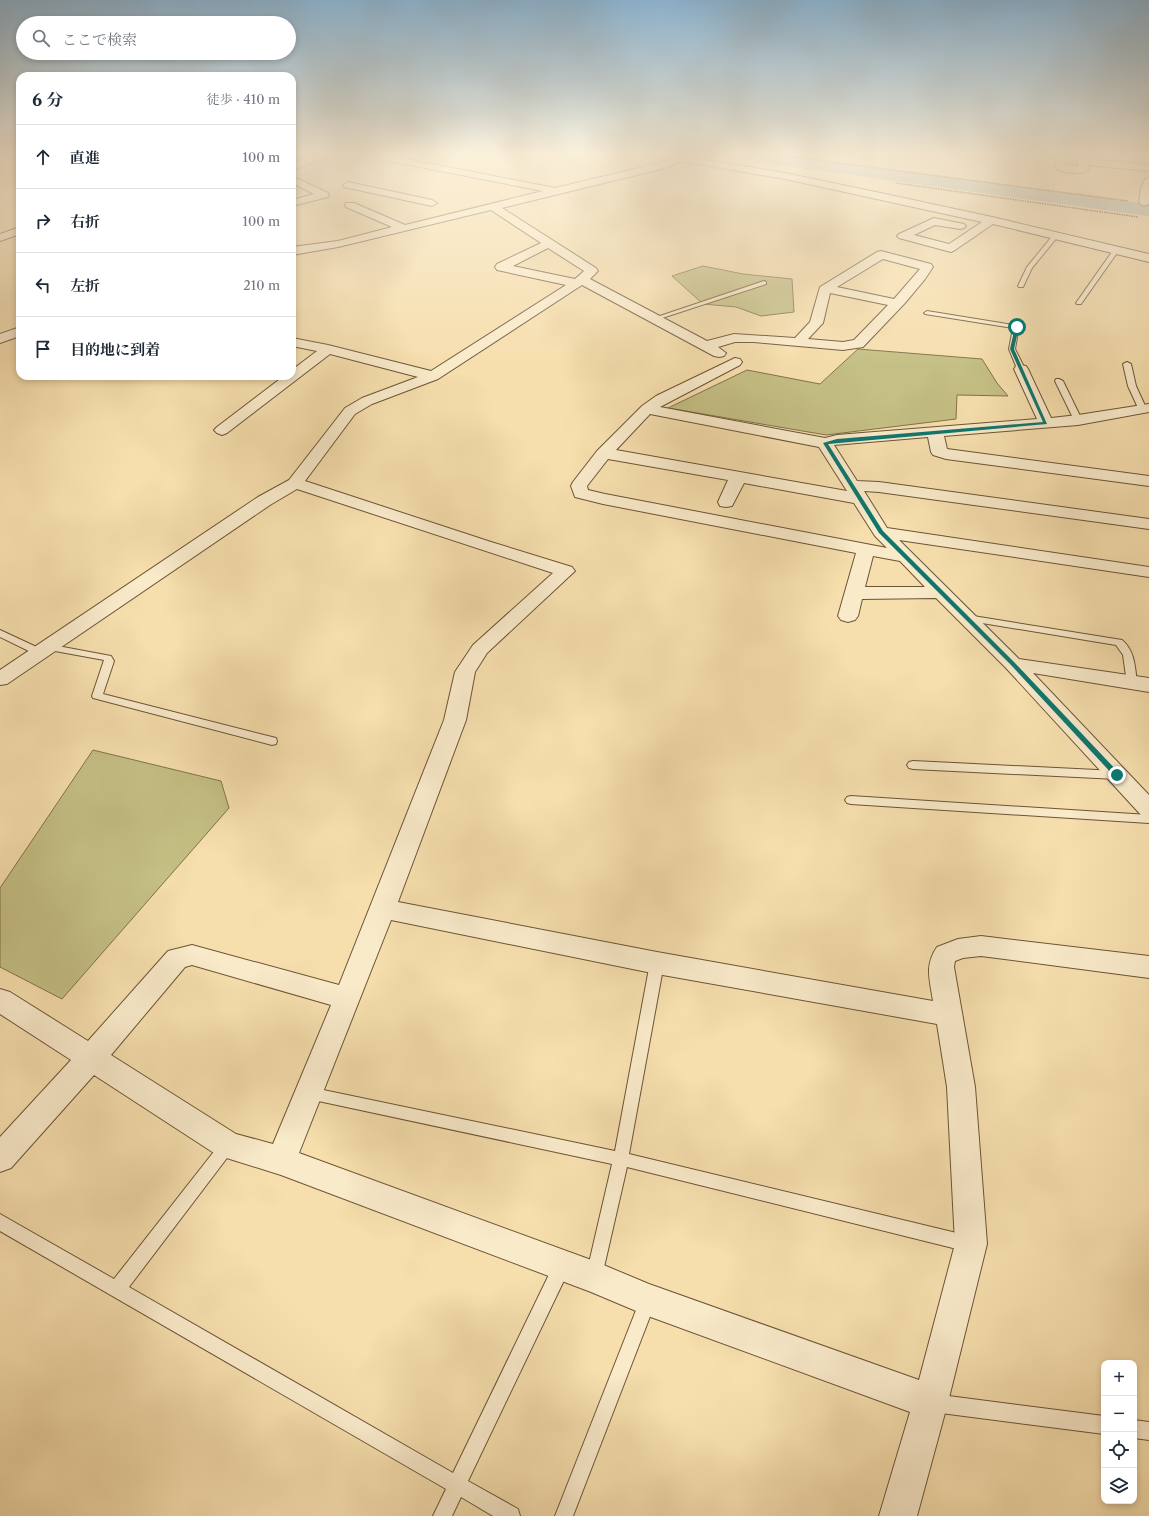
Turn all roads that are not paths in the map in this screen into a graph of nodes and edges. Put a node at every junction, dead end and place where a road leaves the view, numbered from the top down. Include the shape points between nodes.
1 (398, 226) edge
2 (412, 226) edge
3 (522, 226) edge
4 (924, 226) edge
5 (957, 226) edge
6 (983, 226) edge
7 (1017, 226) edge
8 (403, 228) junction
9 (977, 230) junction
10 (16, 232) edge
11 (1056, 235) junction
12 (0, 238) edge
13 (0, 242) edge
14 (549, 243) junction
15 (13, 245) dead end
16 (296, 250) edge
17 (1116, 250) junction
18 (1149, 258) edge
19 (579, 281) junction
20 (764, 282) dead end
21 (1021, 286) dead end
22 (827, 289) junction
23 (897, 303) junction
24 (1079, 303) dead end
25 (927, 313) dead end
26 (654, 319) junction
27 (16, 332) edge
28 (0, 339) edge
29 (798, 342) junction
30 (296, 343) edge
31 (706, 346) junction
32 (328, 349) junction
33 (1127, 364) dead end
34 (1021, 369) joint
35 (296, 373) edge
36 (433, 376) junction
37 (287, 380) edge
38 (1058, 380) dead end
39 (1146, 409) edge
40 (647, 410) junction
41 (1078, 420) junction
42 (1046, 423) junction
43 (222, 430) dead end
44 (935, 432) junction
45 (825, 443) junction
46 (603, 454) junction
47 (738, 477) junction
48 (1149, 481) edge
49 (295, 483) junction
50 (857, 492) junction
51 (726, 502) dead end
52 (1149, 524) edge
53 (881, 532) junction
54 (866, 549) junction
55 (906, 557) junction
56 (1149, 572) edge
57 (941, 592) junction
58 (854, 593) junction
59 (848, 616) dead end
60 (967, 618) junction
61 (0, 633) edge
62 (43, 650) junction
63 (1013, 664) junction
64 (0, 678) edge
65 (1141, 684) edge
66 (272, 740) dead end
67 (913, 766) dead end
68 (1117, 775) junction
69 (851, 800) dead end
70 (1149, 809) edge
71 (1149, 819) edge
72 (384, 909) junction
73 (657, 963) junction
74 (1149, 967) edge
75 (348, 998) junction
76 (0, 1000) edge
77 (949, 1015) junction
78 (91, 1058) junction
79 (309, 1093) junction
80 (228, 1145) junction
81 (0, 1158) edge
82 (620, 1159) junction
83 (281, 1161) junction
84 (0, 1222) edge
85 (970, 1244) junction
86 (563, 1265) junction
87 (594, 1277) junction
88 (116, 1290) junction
89 (648, 1300) junction
90 (931, 1402) junction
91 (1101, 1425) edge
92 (1137, 1429) edge
93 (1149, 1431) edge
94 (457, 1486) junction
95 (442, 1516) edge
96 (511, 1516) edge
97 (564, 1516) edge
98 (898, 1516) edge

1 - 8 street
2 - 8 street
3 - 14 street
4 - 9 street via 903,236 950,248
5 - 9 street
6 - 9 street
7 - 11 street
8 - 16 street via 338,244
10 - 12 street
11 - 17 street
11 - 21 lane via 1029,268
13 - 15 street
14 - 19 street via 592,271
14 - 19 street via 502,267
17 - 18 street
17 - 24 lane
19 - 26 street
19 - 36 street
20 - 26 lane
22 - 23 street
22 - 23 street via 881,255 927,267
22 - 29 street via 824,290 816,323
23 - 29 street via 858,344 843,346
25 - 34 lane via 1017,327 1012,349
26 - 31 street
27 - 28 street
29 - 31 street via 734,338
30 - 32 street
31 - 40 street via 735,362 661,399
32 - 35 street
32 - 36 street
33 - 39 lane via 1132,386
34 - 42 street
36 - 49 street via 367,401 350,411
37 - 43 street
38 - 41 lane
39 - 41 street
40 - 45 street
40 - 46 street via 621,433
41 - 42 street
42 - 44 street
44 - 45 street
44 - 48 street via 939,452 946,454
45 - 50 street
46 - 47 street
46 - 54 street via 579,486 581,493
47 - 50 street
47 - 51 street
49 - 62 street via 264,501
49 - 72 street via 484,546 566,570 480,649 465,672 456,720
50 - 52 street via 879,487
50 - 53 street
53 - 55 street
53 - 56 street
54 - 55 street
54 - 58 street
55 - 57 street
57 - 58 street
57 - 60 street
58 - 59 street
60 - 63 street
60 - 65 lane via 1118,642 1124,645
61 - 62 lane
62 - 64 street
62 - 66 lane via 107,658 109,661 97,696
63 - 65 street
63 - 68 street
67 - 68 lane
68 - 70 street
69 - 71 lane
72 - 73 street
72 - 75 street
73 - 77 street
73 - 82 lane
74 - 77 street via 982,946 966,948 947,953 943,958 941,967
75 - 78 street via 192,955 185,956 178,958
75 - 79 street
76 - 78 street
77 - 85 street via 961,1087
78 - 80 street
78 - 81 street
79 - 82 lane
79 - 83 street
80 - 83 street
80 - 88 lane
82 - 85 lane
82 - 87 lane
83 - 86 street
84 - 88 lane
85 - 90 street
86 - 87 street
86 - 94 lane
87 - 89 street
88 - 94 lane
89 - 90 street
89 - 97 lane
90 - 91 lane
90 - 98 street
92 - 93 lane
94 - 95 lane
94 - 96 lane

